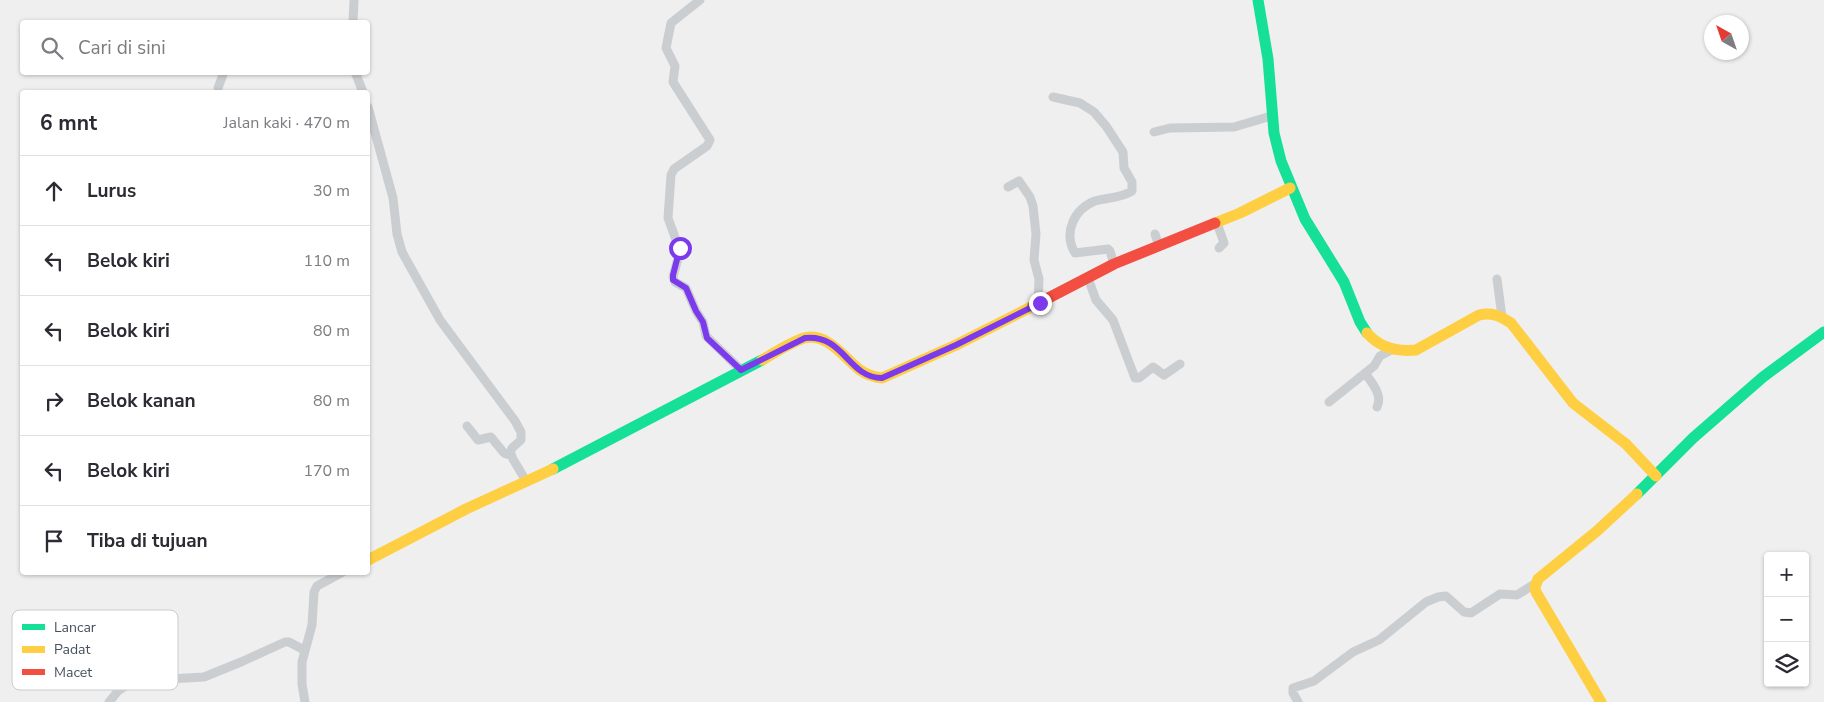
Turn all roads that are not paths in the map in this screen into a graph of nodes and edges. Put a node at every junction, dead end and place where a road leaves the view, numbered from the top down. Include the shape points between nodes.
1 (354, 0) edge
2 (700, 0) edge
3 (1258, 0) edge
4 (353, 20) edge
5 (223, 75) edge
6 (356, 75) edge
7 (218, 88) dead end
8 (362, 90) edge
9 (1053, 97) dead end
10 (370, 114) edge
11 (1271, 116) junction
12 (1154, 132) dead end
13 (1008, 187) dead end
14 (1290, 188) junction
15 (1217, 223) junction
16 (1156, 234) dead end
17 (1160, 246) junction
18 (1219, 248) dead end
19 (1114, 264) junction
20 (1088, 278) junction
21 (1497, 279) dead end
22 (1038, 304) junction
23 (1502, 317) junction
24 (1824, 332) edge
25 (1392, 350) junction
26 (1180, 364) dead end
27 (741, 370) junction
28 (1365, 373) junction
29 (1329, 402) dead end
30 (1377, 407) dead end
31 (467, 426) dead end
32 (512, 456) junction
33 (1656, 476) junction
34 (526, 481) junction
35 (370, 559) edge
36 (337, 575) edge
37 (1536, 583) junction
38 (304, 650) junction
39 (178, 678) edge
40 (120, 690) edge
41 (109, 702) edge
42 (305, 702) edge
43 (1298, 702) edge
44 (1601, 702) edge

1 - 4 street
2 - 27 street via 671,23 666,45 675,66 673,82 710,140 671,175 668,218 680,251 673,277 675,282 686,288 703,322 707,338
3 - 11 street via 1266,44
5 - 7 street
6 - 8 street
9 - 19 street via 1080,104 1094,112 1123,152 1124,168 1132,182 1132,191 1088,204 1072,222 1070,230 1075,253 1108,249
10 - 32 street via 393,198 402,252 440,320 521,432 521,440 510,450
11 - 12 street via 1234,127 1170,128
11 - 14 street
13 - 22 street via 1019,181 1032,204
14 - 15 street
14 - 25 street via 1310,229 1348,289 1360,322 1370,338
15 - 17 street
15 - 18 street via 1224,243
16 - 17 street
17 - 19 street
19 - 20 street
20 - 22 street
20 - 26 street via 1098,302 1113,320 1135,378 1153,367 1164,375
21 - 23 street
22 - 27 street via 882,378 862,373 840,350 816,337 805,338
23 - 25 street via 1484,314 1416,350
23 - 33 street via 1512,323 1573,404 1620,439
24 - 33 street via 1763,377 1714,419
25 - 28 street via 1380,356
27 - 34 street
28 - 29 street
28 - 30 street via 1377,392
31 - 32 street via 478,440 491,437 504,453
32 - 34 street
33 - 37 street
34 - 35 street
36 - 38 street via 317,586 314,592 312,625
37 - 43 street via 1517,595 1500,594 1471,613 1464,612 1446,596 1426,602 1379,640 1353,652 1314,681 1293,688
37 - 44 street via 1536,592
38 - 39 street via 284,642 204,676
38 - 42 street
40 - 41 street

